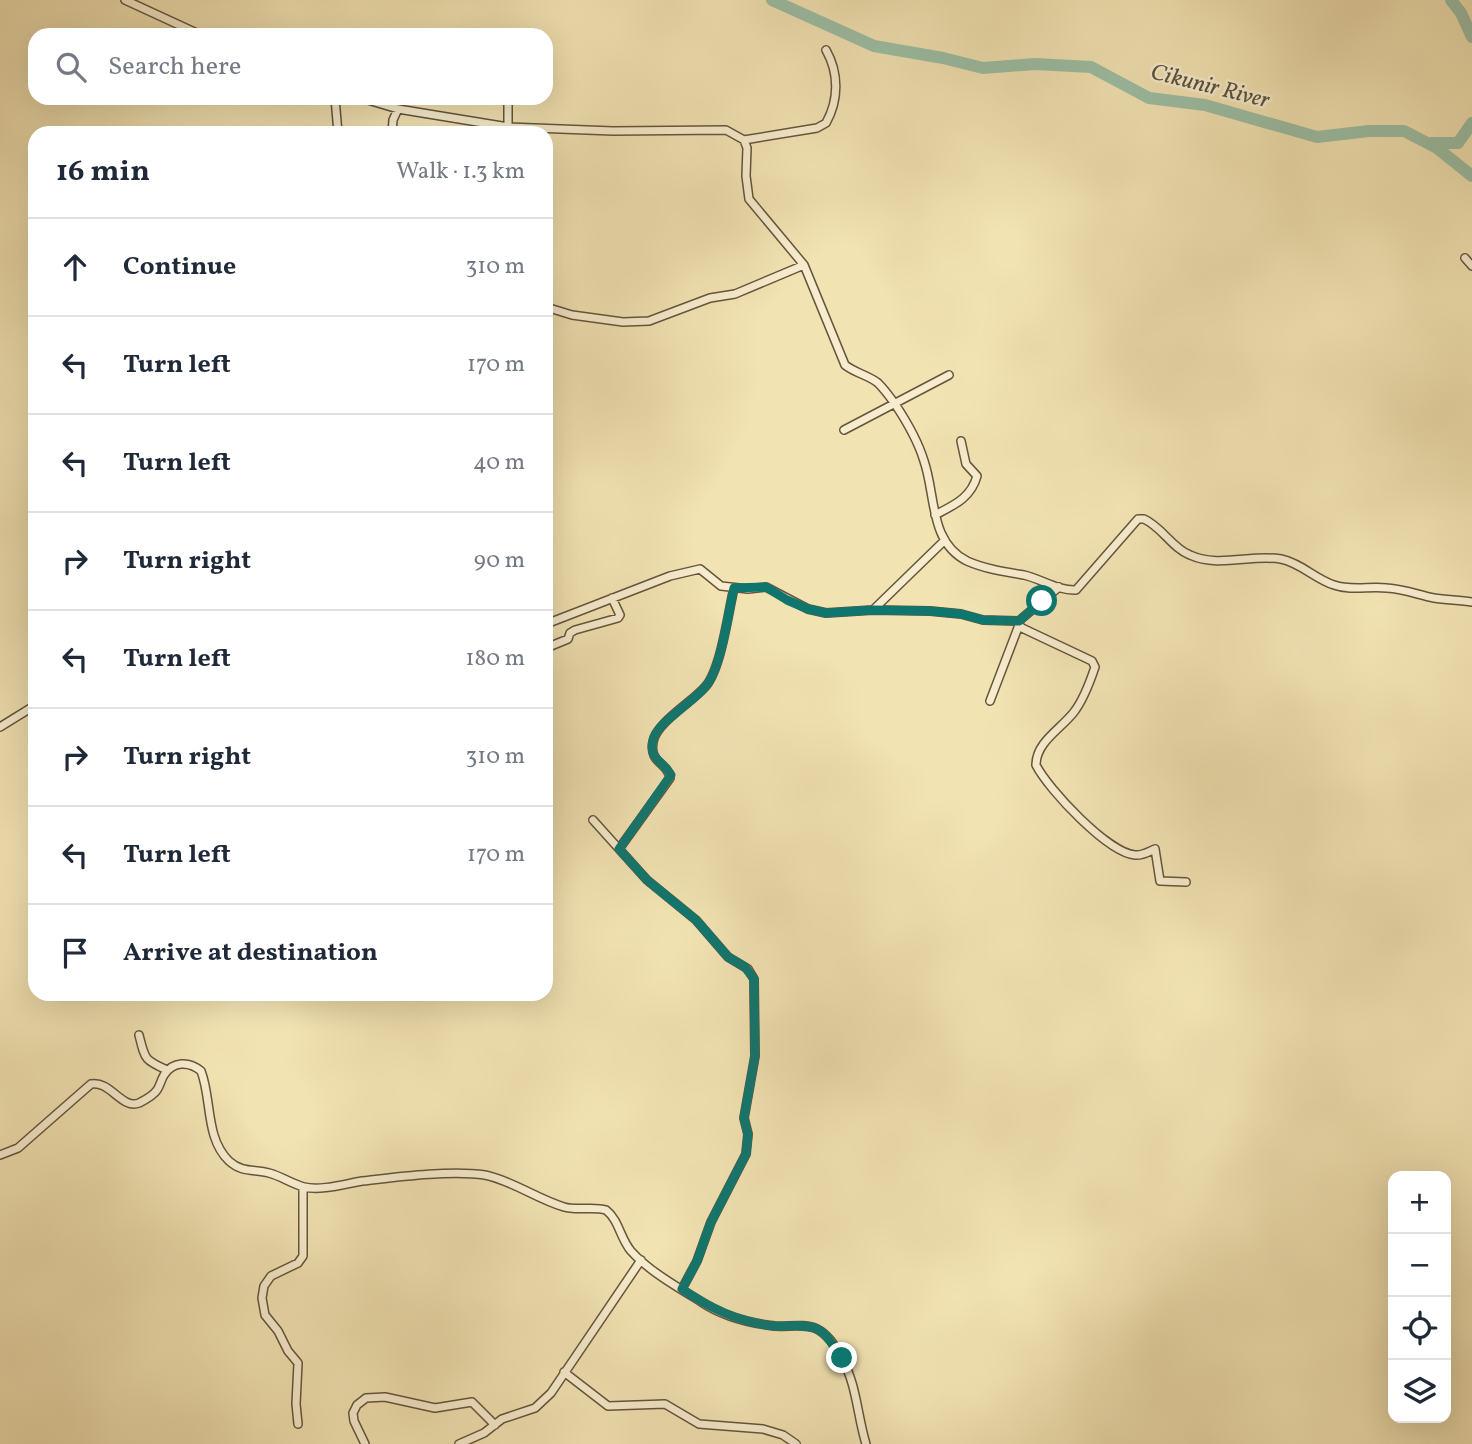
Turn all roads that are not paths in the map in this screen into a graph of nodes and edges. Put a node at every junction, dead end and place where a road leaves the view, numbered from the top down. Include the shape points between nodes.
1 (125, 0) edge
2 (186, 28) edge
3 (826, 50) dead end
4 (336, 105) edge
5 (385, 105) edge
6 (508, 105) edge
7 (398, 109) junction
8 (337, 126) edge
9 (393, 126) edge
10 (502, 126) edge
11 (508, 126) edge
12 (553, 129) edge
13 (744, 140) junction
14 (1465, 258) dead end
15 (804, 265) junction
16 (1472, 266) edge
17 (553, 309) edge
18 (949, 375) dead end
19 (894, 403) junction
20 (844, 430) dead end
21 (961, 441) dead end
22 (935, 515) junction
23 (945, 540) junction
24 (1059, 587) junction
25 (734, 588) junction
26 (612, 598) junction
27 (1472, 602) edge
28 (873, 610) junction
29 (553, 621) edge
30 (1019, 623) junction
31 (553, 645) edge
32 (990, 701) dead end
33 (28, 710) edge
34 (0, 727) edge
35 (593, 820) dead end
36 (619, 849) junction
37 (1186, 882) dead end
38 (139, 1035) dead end
39 (167, 1070) junction
40 (0, 1155) edge
41 (303, 1187) junction
42 (641, 1260) junction
43 (682, 1289) junction
44 (565, 1372) junction
45 (298, 1424) dead end
46 (495, 1425) junction
47 (365, 1444) edge
48 (459, 1444) edge
49 (796, 1444) edge
50 (866, 1444) edge

1 - 2 street
3 - 13 street via 836,88 826,123
4 - 8 street
5 - 7 street
6 - 11 street
7 - 9 street
7 - 10 street
12 - 13 street via 726,130
13 - 15 street via 749,199
14 - 16 street
15 - 17 street via 735,294 710,298 649,321 623,322
15 - 19 street via 845,365 878,383
18 - 19 street
19 - 20 street
19 - 22 street via 922,453
21 - 22 street via 966,464 977,476 975,484 965,498
22 - 23 street
23 - 24 street via 967,561
23 - 28 street
24 - 27 street via 1071,590 1080,586 1138,519 1144,519 1183,552 1201,559 1282,559 1332,585 1384,587
24 - 30 street
25 - 26 street via 721,586 700,569
25 - 28 street via 766,587 787,600 826,613
25 - 36 street via 708,685 659,727 653,738 652,752 671,775
26 - 29 street
26 - 31 street via 620,617 575,630
28 - 30 street via 930,611
30 - 32 street
30 - 37 street via 1095,665 1076,709 1045,743 1035,762 1038,769 1057,795 1105,840 1135,855 1155,849 1159,880
33 - 34 street
35 - 36 street
36 - 43 street via 754,979 755,1056 744,1118 746,1154
38 - 39 street via 144,1057
39 - 40 street via 156,1090 133,1105 103,1084 91,1084 18,1148
39 - 41 street via 187,1063 201,1070 211,1125 227,1160 246,1171 265,1172
41 - 42 street via 485,1175 568,1208 606,1210
41 - 45 street via 303,1256 271,1276 262,1298 265,1315 297,1359
42 - 43 street
42 - 44 street
43 - 50 street via 742,1320 819,1330 842,1358
44 - 46 street via 535,1408
44 - 49 street via 608,1406 665,1404 699,1424 770,1430
46 - 47 street via 472,1402 435,1408 373,1396 357,1405 353,1413
46 - 48 street

